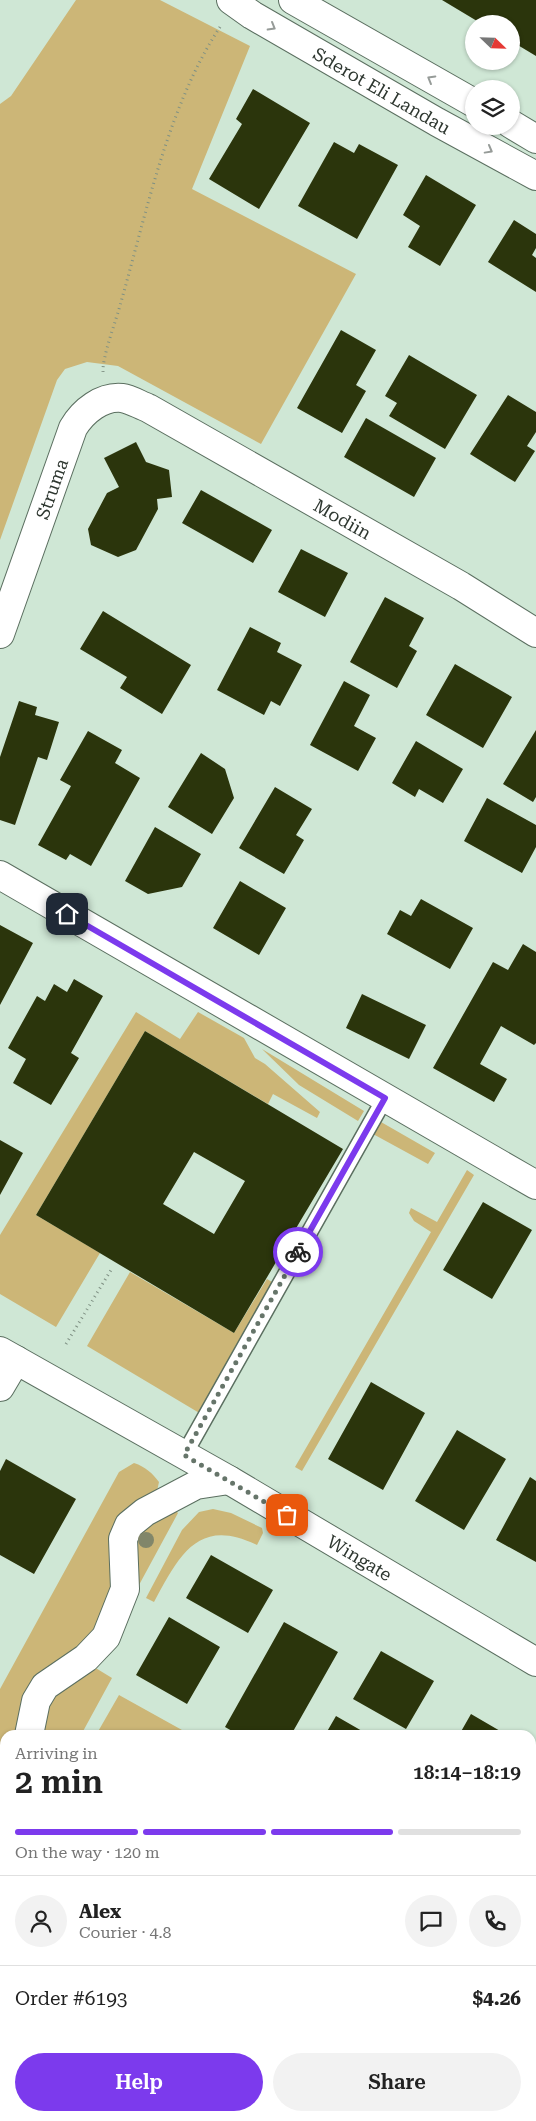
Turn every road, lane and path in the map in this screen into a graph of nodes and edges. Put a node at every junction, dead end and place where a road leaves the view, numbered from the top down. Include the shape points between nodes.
1 (293, 0) edge
2 (228, 10) edge
3 (465, 98) edge
4 (520, 129) edge
5 (536, 138) edge
6 (536, 176) edge
7 (108, 399) junction
8 (536, 633) edge
9 (0, 634) edge
10 (0, 875) edge
11 (385, 1098) junction
12 (536, 1185) edge
13 (111, 1270) dead end
14 (66, 1344) dead end
15 (8, 1355) edge
16 (0, 1387) edge
17 (184, 1455) junction
18 (229, 1480) junction
19 (536, 1662) edge
20 (30, 1730) edge

3 -> 1 street, Sderot Eli Landau
2 -> 6 street, Sderot Eli Landau via 252,15
2 - 7 path via 205,50 177,113 102,369
4 - 5 street
7 - 8 street, Modiin via 123,398 148,408 461,586
7 - 9 street, Struma via 79,418 73,428
10 - 11 street
11 - 12 street
11 - 17 lane
13 - 14 path
15 - 16 street
15 - 17 street, Wingate
17 - 18 street, Wingate
18 - 19 street, Wingate
18 - 20 street via 196,1485 145,1512 130,1524 123,1539 125,1589 106,1637 86,1658 46,1686 36,1701

